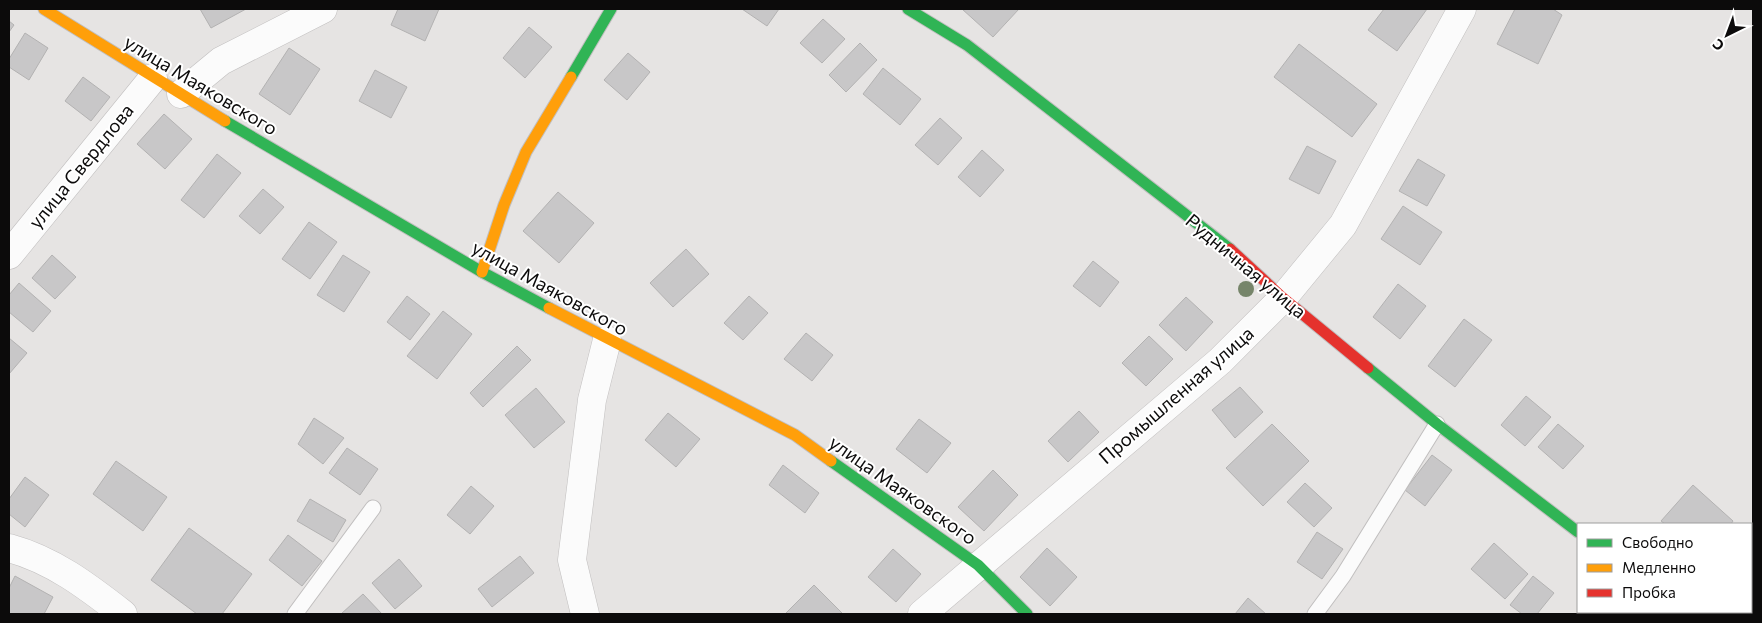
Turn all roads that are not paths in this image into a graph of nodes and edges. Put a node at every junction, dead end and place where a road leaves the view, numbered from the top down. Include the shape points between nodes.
1 (44, 9) edge
2 (323, 9) edge
3 (611, 9) edge
4 (908, 9) edge
5 (1462, 9) edge
6 (153, 78) junction
7 (181, 94) junction
8 (9, 255) edge
9 (482, 272) junction
10 (1283, 298) junction
11 (607, 340) junction
12 (1437, 424) junction
13 (373, 508) dead end
14 (1577, 531) edge
15 (9, 548) edge
16 (978, 565) junction
17 (123, 614) edge
18 (295, 614) edge
19 (585, 614) edge
20 (922, 614) edge
21 (1027, 614) edge
22 (1315, 614) edge

1 - 6 street, улица Маяковского
2 - 7 street via 220,61
3 - 9 street via 526,152
4 - 10 street, Рудничная улица via 967,45 1014,81 1230,248
5 - 10 street, Промышленная улица via 1344,225
6 - 7 street, улица Маяковского
6 - 8 street, улица Свердлова
7 - 9 street, улица Маяковского
9 - 11 street, улица Маяковского
10 - 12 street, Рудничная улица
10 - 16 street, Промышленная улица via 1220,361
11 - 16 street, улица Маяковского via 794,435
11 - 19 street via 592,400 572,560
12 - 14 street, Рудничная улица
12 - 22 lane
13 - 18 lane
15 - 17 street via 56,566
16 - 20 street, Промышленная улица
16 - 21 street, улица Маяковского

